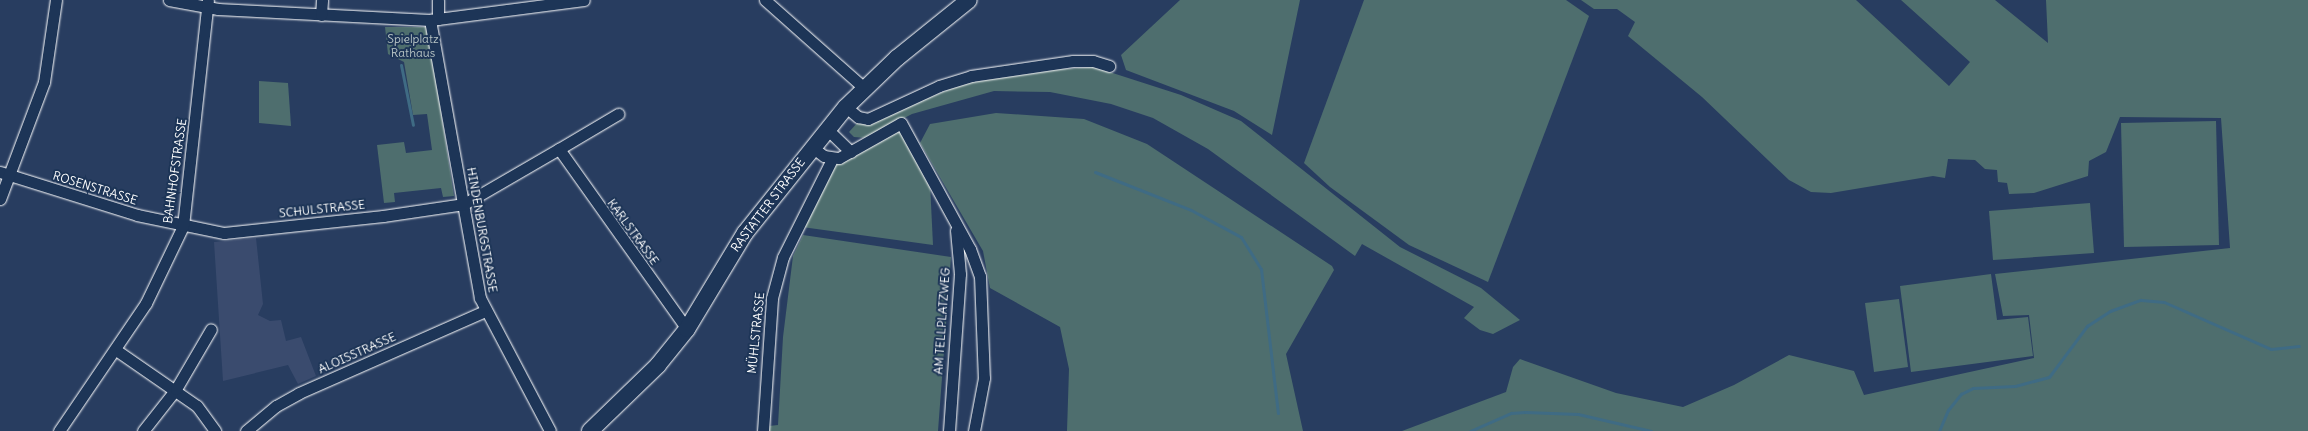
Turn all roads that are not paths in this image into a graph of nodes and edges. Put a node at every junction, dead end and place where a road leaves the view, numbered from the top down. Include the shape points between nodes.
1 (56, 0) edge
2 (169, 0) edge
3 (322, 0) edge
4 (438, 0) edge
5 (584, 0) edge
6 (765, 0) edge
7 (967, 1) edge
8 (208, 3) edge
9 (321, 15) junction
10 (434, 19) junction
11 (1109, 66) dead end
12 (864, 88) junction
13 (846, 107) junction
14 (618, 114) dead end
15 (827, 129) junction
16 (812, 147) junction
17 (559, 149) junction
18 (851, 152) junction
19 (832, 159) junction
20 (4, 174) edge
21 (0, 199) edge
22 (464, 204) junction
23 (952, 214) junction
24 (183, 226) junction
25 (485, 311) junction
26 (687, 328) junction
27 (211, 329) dead end
28 (116, 350) junction
29 (176, 389) junction
30 (59, 431) edge
31 (143, 431) edge
32 (215, 431) edge
33 (246, 431) edge
34 (550, 431) edge
35 (590, 431) edge
36 (763, 431) edge
37 (950, 431) edge
38 (974, 431) edge

1 - 20 street via 44,82
2 - 8 street
3 - 9 street
4 - 10 street, HINDENBURGSTRASSE
5 - 10 street
6 - 12 street
7 - 12 street, RASTATTER STRASSE
8 - 9 street
8 - 24 street, BAHNHOFSTRASSE
9 - 10 street
10 - 22 street, HINDENBURGSTRASSE
11 - 13 street via 1093,61 1073,61 971,76 939,86 868,119
12 - 13 street, RASTATTER STRASSE
13 - 15 street, RASTATTER STRASSE
14 - 17 street
15 - 16 street, RASTATTER STRASSE
15 - 18 street
16 - 19 street
16 - 26 street, RASTATTER STRASSE via 745,233
17 - 22 street
17 - 26 street, KARLSTRASSE
18 - 19 street, AM TELLPLATZWEG
18 - 23 street, AM TELLPLATZWEG via 901,123
19 - 36 street, MÜHLSTRASSE via 783,257 772,298
20 - 21 street
20 - 24 street, ROSENSTRASSE
22 - 24 street, SCHULSTRASSE via 224,233
22 - 25 street, HINDENBURGSTRASSE
23 - 37 street, AM TELLPLATZWEG via 958,234 960,274
23 - 38 street, AM TELLPLATZWEG via 980,276 984,378
24 - 28 street, BAHNHOFSTRASSE via 146,303
25 - 33 street, ALOISSTRASSE via 299,393 276,406
25 - 34 street, HINDENBURGSTRASSE
26 - 35 street, RASTATTER STRASSE via 658,365
27 - 29 street
28 - 29 street
28 - 30 street, BAHNHOFSTRASSE
29 - 31 street
29 - 32 street via 197,406

